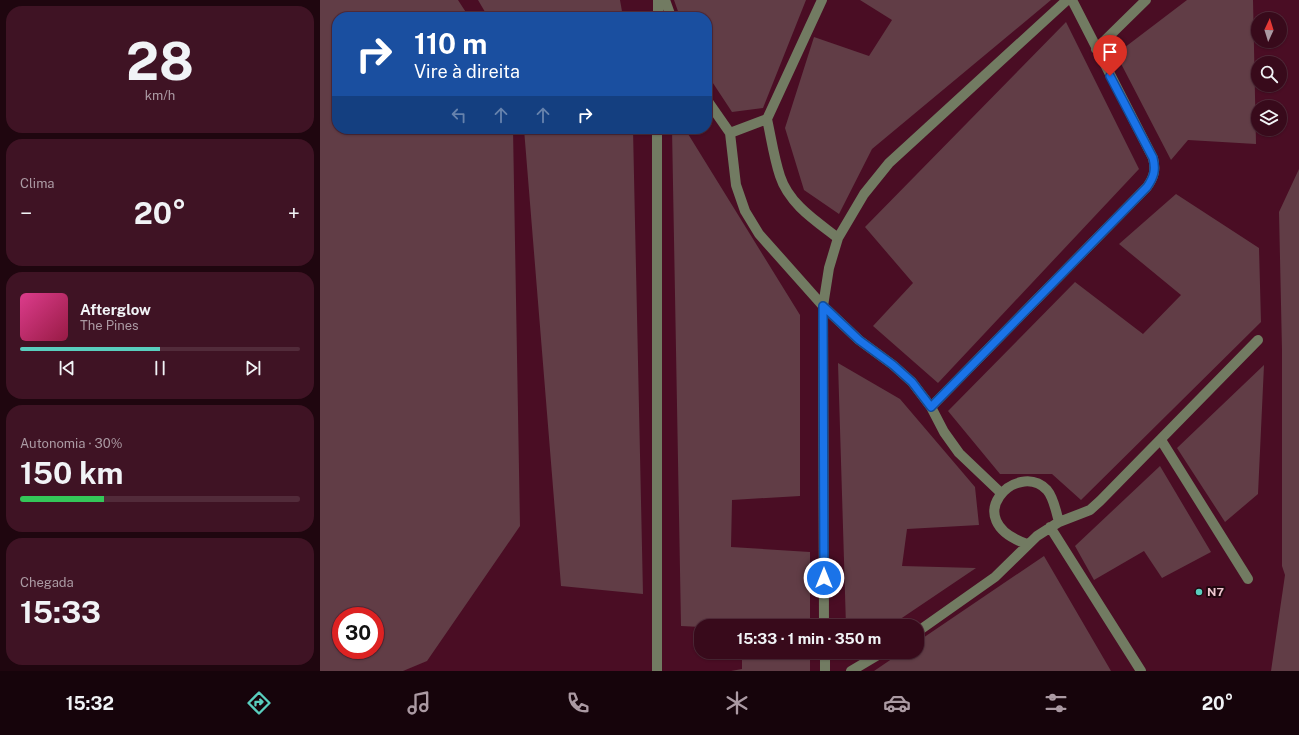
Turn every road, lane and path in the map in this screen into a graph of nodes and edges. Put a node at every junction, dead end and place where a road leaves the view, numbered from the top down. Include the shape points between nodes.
1 (658, 0) edge
2 (665, 0) edge
3 (822, 0) edge
4 (1067, 0) edge
5 (1072, 0) edge
6 (1146, 0) edge
7 (658, 12) edge
8 (669, 12) edge
9 (1096, 50) junction
10 (712, 107) edge
11 (767, 119) junction
12 (730, 133) junction
13 (657, 134) edge
14 (838, 238) junction
15 (823, 306) junction
16 (1258, 340) dead end
17 (931, 407) junction
18 (1161, 440) junction
19 (1001, 493) junction
20 (1054, 525) junction
21 (1027, 544) junction
22 (1248, 579) dead end
23 (824, 619) edge
24 (924, 627) edge
25 (825, 659) edge
26 (871, 659) edge
27 (656, 671) edge
28 (825, 671) edge
29 (851, 671) edge
30 (1141, 671) edge

1 - 7 street
2 - 8 street
3 - 11 street
4 - 14 street via 889,163 864,194
5 - 9 street
6 - 9 street
9 - 17 street via 1153,158 1153,179
10 - 12 street
11 - 12 street
11 - 14 street via 780,176 787,192 797,204
12 - 15 street via 736,185 745,211 759,234
13 - 27 street
14 - 15 street via 829,268
15 - 17 street via 859,340 912,382
15 - 23 street
16 - 18 street
17 - 19 street via 959,453
18 - 20 street via 1090,510
18 - 22 street
19 - 20 street via 1014,484 1039,484 1048,491 1054,505
19 - 21 street via 995,506 995,519 1002,531 1013,539
20 - 21 street
20 - 30 street
21 - 24 street via 995,577
25 - 28 street
26 - 29 street

